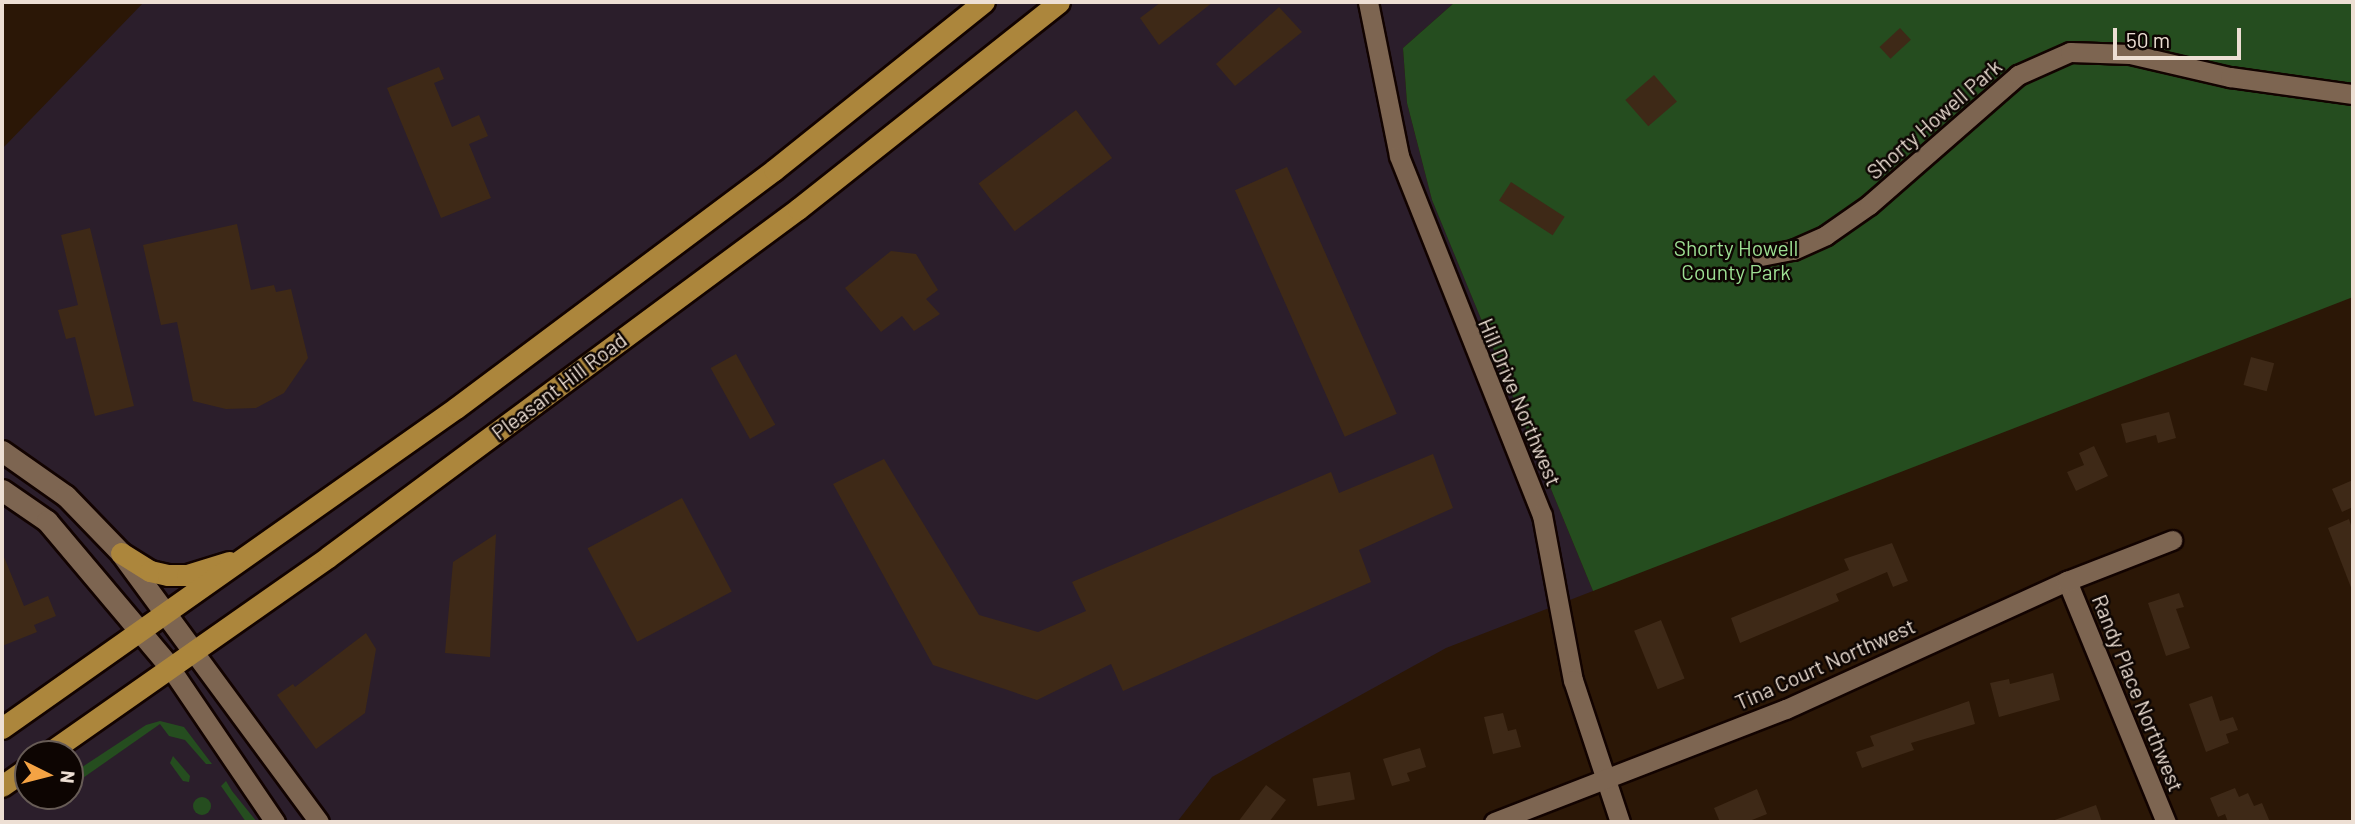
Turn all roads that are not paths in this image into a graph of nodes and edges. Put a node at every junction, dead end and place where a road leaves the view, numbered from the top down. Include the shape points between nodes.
1 (984, 2) edge
2 (1059, 2) edge
3 (1368, 2) edge
4 (2353, 94) edge
5 (1762, 256) dead end
6 (2, 451) edge
7 (2, 490) edge
8 (2172, 540) dead end
9 (121, 553) junction
10 (251, 555) junction
11 (2067, 581) junction
12 (164, 615) junction
13 (141, 631) junction
14 (193, 651) junction
15 (169, 666) junction
16 (2, 728) edge
17 (66, 740) edge
18 (1602, 777) junction
19 (275, 822) edge
20 (319, 822) edge
21 (1494, 822) edge
22 (1620, 822) edge
23 (2166, 822) edge

1 - 10 highway, Pleasant Hill Road via 774,170
2 - 14 highway, Pleasant Hill Road via 788,216 328,557
3 - 18 street, Hill Drive Northwest via 1399,156 1542,515 1573,680
4 - 5 street, Shorty Howell Park via 2230,77 2130,54 2070,52 2018,75 1868,205 1826,235 1793,250
6 - 9 street via 66,496
7 - 13 street via 47,521
8 - 11 street, Tina Court Northwest
9 - 10 highway via 150,571 168,575 187,575
9 - 12 street
10 - 12 highway, Pleasant Hill Road
11 - 18 street, Tina Court Northwest via 1786,709
11 - 23 street, Randy Place Northwest
12 - 13 highway, Pleasant Hill Road
12 - 14 street
13 - 15 street
13 - 16 highway, Pleasant Hill Road
14 - 15 highway, Pleasant Hill Road
14 - 20 street
15 - 17 highway, Pleasant Hill Road
15 - 19 street
18 - 21 street, Tina Court Northwest
18 - 22 street, Hill Drive Northwest

